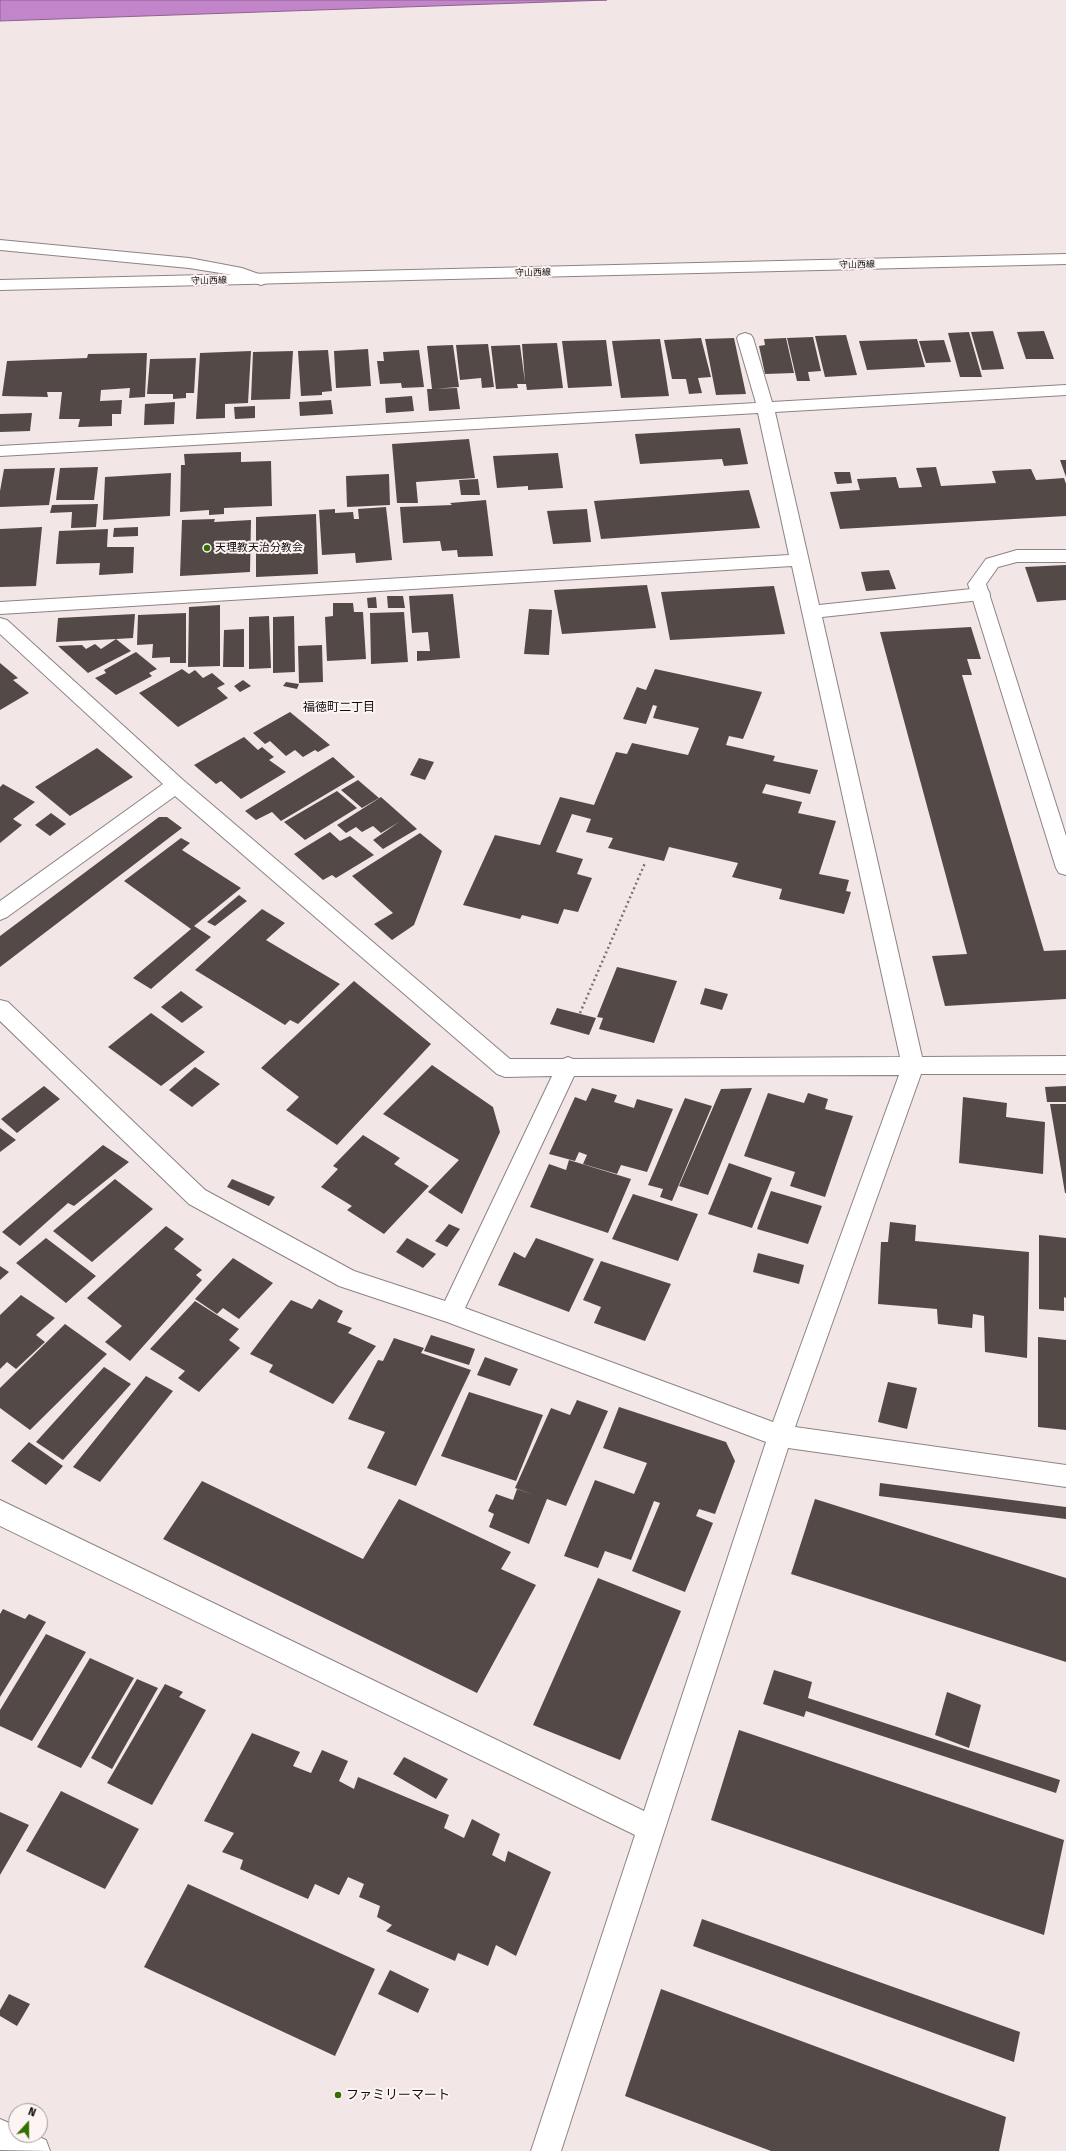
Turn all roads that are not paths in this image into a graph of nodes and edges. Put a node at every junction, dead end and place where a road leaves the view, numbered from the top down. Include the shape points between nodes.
1 (0, 245) edge
2 (1066, 259) edge
3 (261, 280) junction
4 (0, 285) edge
5 (745, 338) dead end
6 (1066, 390) edge
7 (765, 406) junction
8 (0, 451) edge
9 (1066, 556) edge
10 (800, 560) junction
11 (981, 594) junction
12 (0, 608) edge
13 (811, 612) junction
14 (0, 624) edge
15 (176, 785) junction
16 (1066, 868) edge
17 (0, 912) edge
18 (0, 1008) edge
19 (1066, 1065) edge
20 (568, 1066) junction
21 (913, 1066) junction
22 (451, 1313) junction
23 (780, 1436) junction
24 (1066, 1476) edge
25 (0, 1511) edge
26 (652, 1829) junction
27 (0, 2134) edge
28 (35, 2151) edge
29 (546, 2151) edge

1 - 3 street via 189,263 236,271
2 - 3 street, 守山西線
3 - 4 street, 守山西線
5 - 7 street
6 - 7 street
7 - 8 street
7 - 10 street
9 - 11 street via 1017,556 992,563 978,584
10 - 12 street
10 - 13 street
11 - 13 street
11 - 16 street
13 - 21 street
14 - 15 street
15 - 17 street
15 - 20 street via 505,1068
18 - 22 street via 197,1197 347,1279
19 - 21 street
20 - 21 street
20 - 22 street
21 - 23 street
22 - 23 street
23 - 24 street
23 - 26 street
25 - 26 street
26 - 29 street
27 - 28 street

